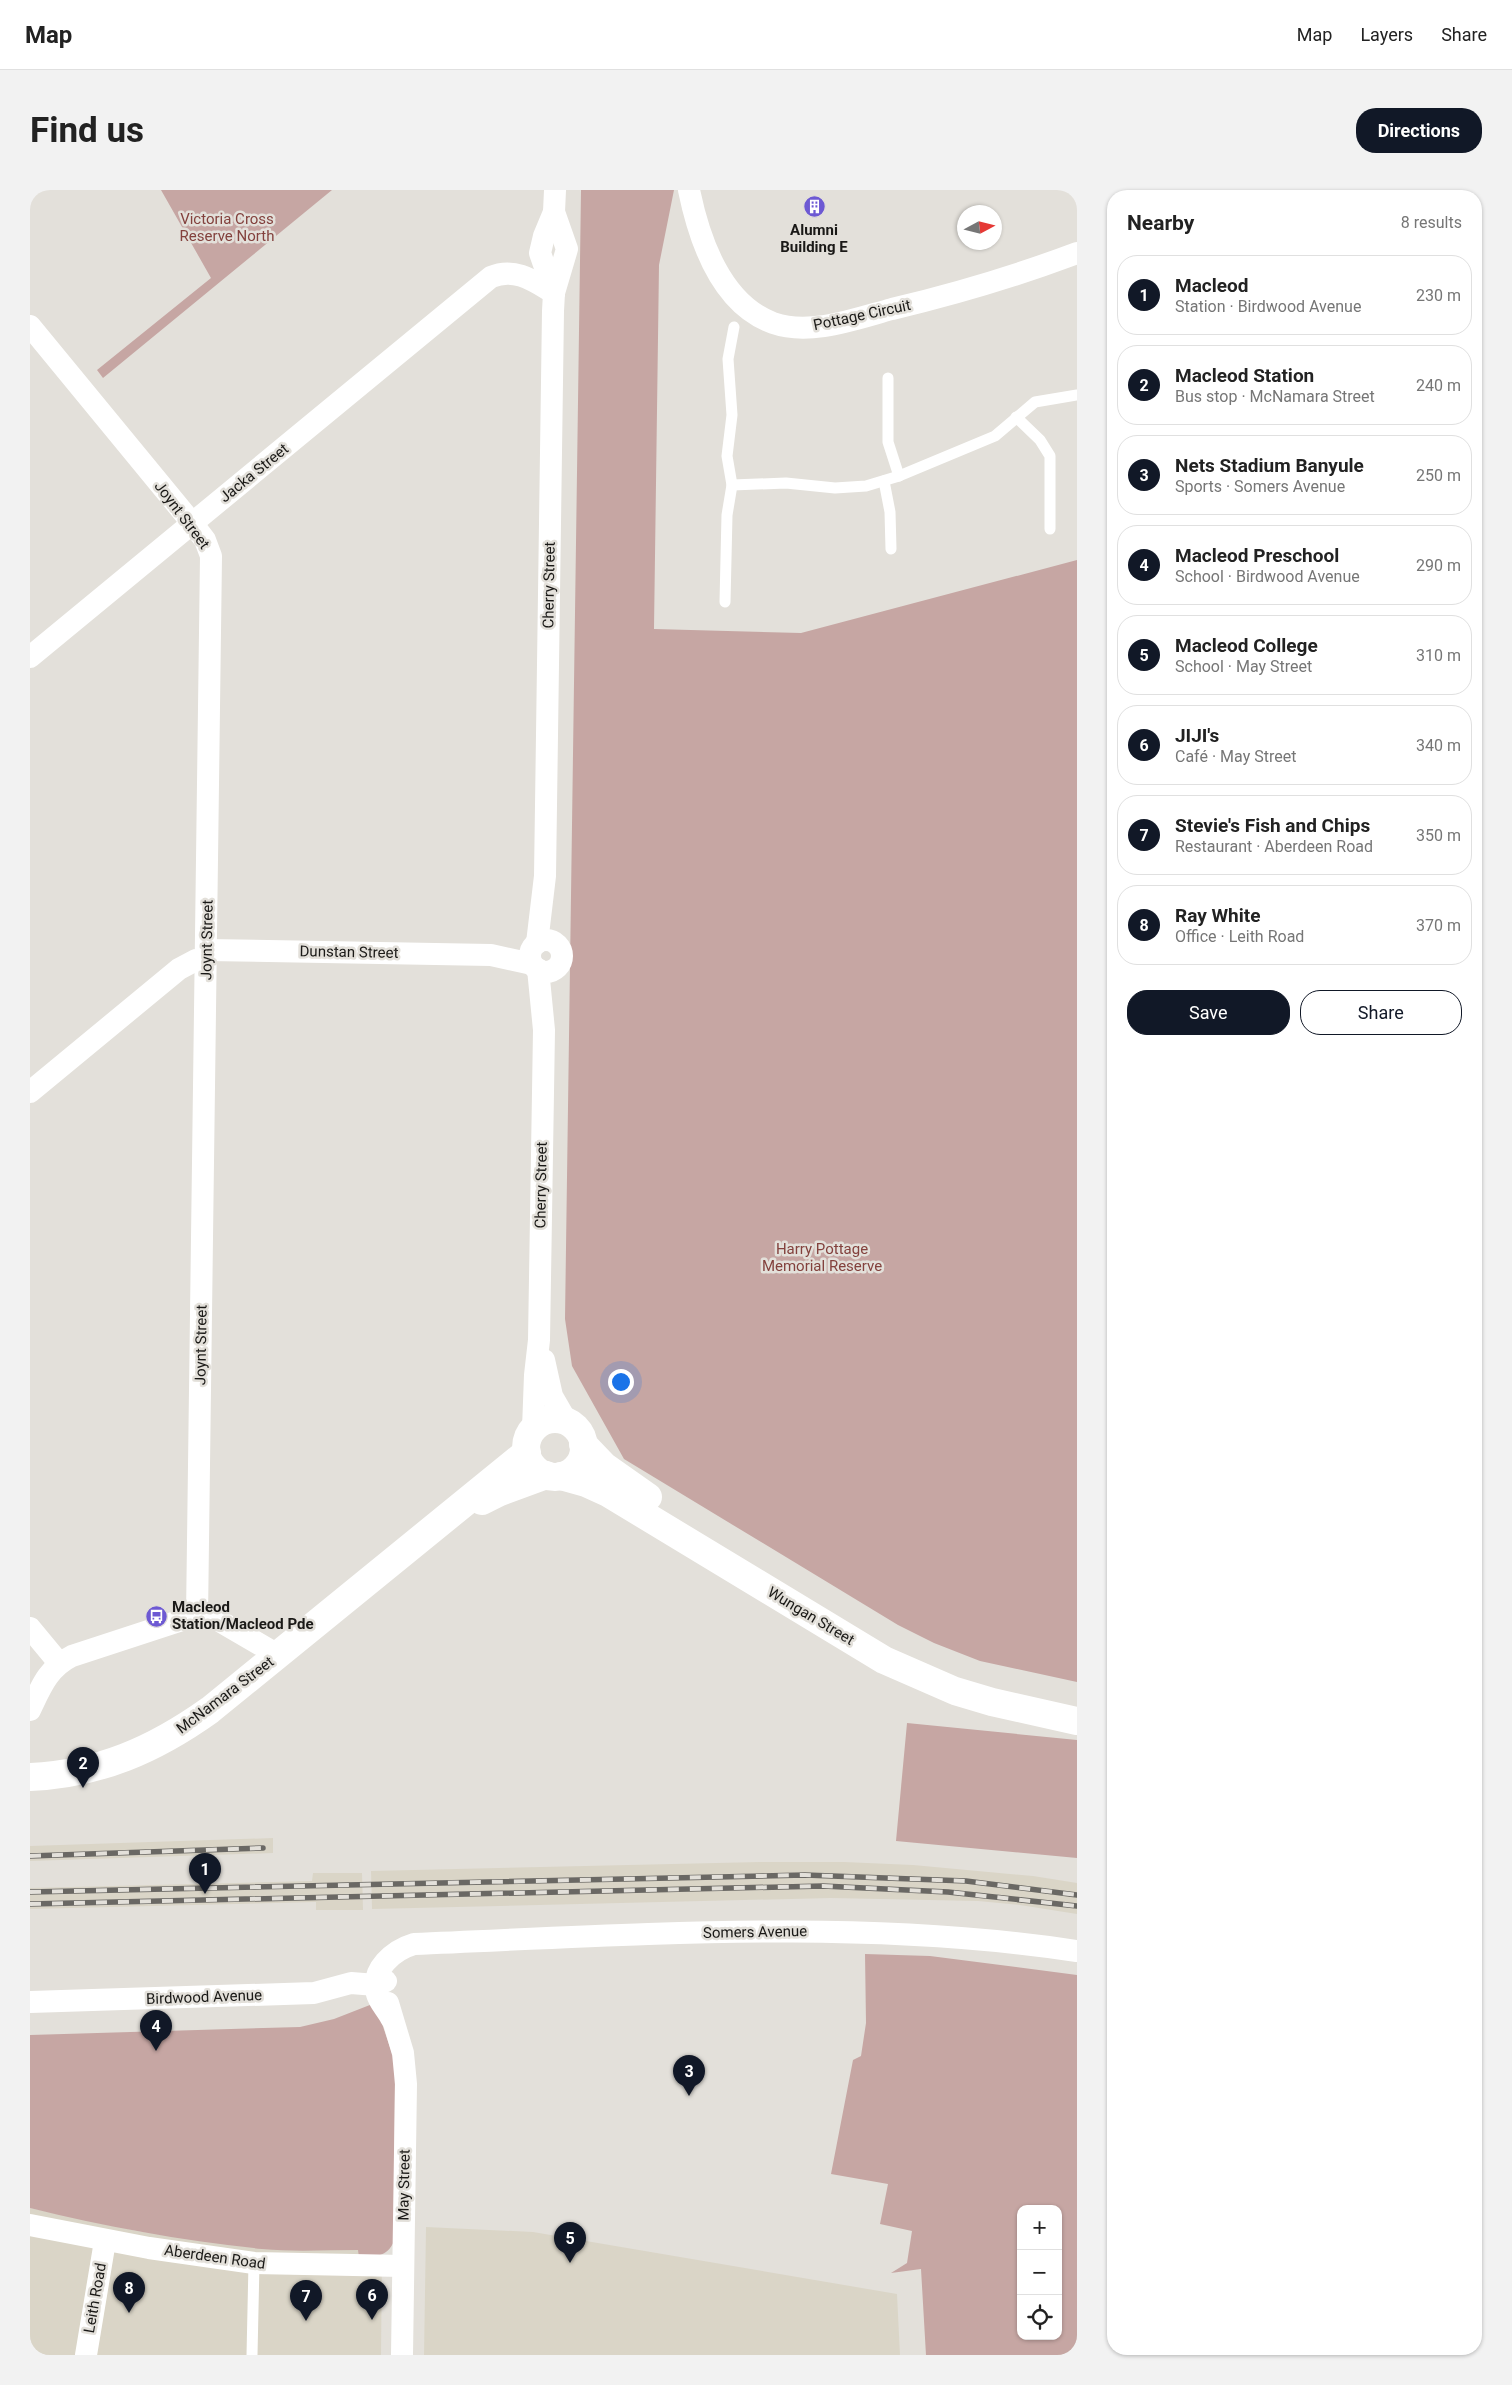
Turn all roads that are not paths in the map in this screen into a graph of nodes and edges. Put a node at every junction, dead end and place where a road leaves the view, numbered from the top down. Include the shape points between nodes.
1 (689, 190) edge
2 (555, 201) edge
3 (1077, 253) edge
4 (553, 302) junction
5 (30, 326) edge
6 (734, 327) dead end
7 (888, 378) dead end
8 (1077, 395) edge
9 (1016, 417) junction
10 (899, 476) junction
11 (884, 481) junction
12 (732, 485) junction
13 (192, 524) junction
14 (1050, 529) dead end
15 (891, 549) dead end
16 (725, 602) dead end
17 (30, 657) edge
18 (206, 955) junction
19 (542, 956) junction
20 (30, 1092) edge
21 (539, 1340) junction
22 (567, 1422) junction
23 (530, 1441) junction
24 (583, 1444) junction
25 (553, 1475) junction
26 (438, 1524) junction
27 (197, 1617) junction
28 (30, 1628) edge
29 (278, 1655) junction
30 (59, 1663) junction
31 (1077, 1706) edge
32 (30, 1710) edge
33 (1077, 1721) edge
34 (30, 1777) edge
35 (1077, 1951) edge
36 (380, 1981) junction
37 (30, 2002) edge
38 (30, 2225) edge
39 (105, 2241) junction
40 (254, 2264) junction
41 (403, 2266) junction
42 (86, 2355) edge
43 (252, 2355) edge
44 (402, 2355) edge

1 - 3 street, Pottage Circuit via 708,254 740,302 772,323 789,327 823,325 956,294
2 - 4 street, Cherry Street via 567,249
4 - 13 street, Jacka Street via 532,280 511,273 491,277
4 - 19 street, Cherry Street
5 - 13 street, Joynt Street
6 - 12 lane via 728,360 732,415 727,456
7 - 10 lane via 888,442
8 - 9 lane via 1035,402
9 - 10 lane via 995,436
9 - 14 lane via 1040,440 1050,456
10 - 11 lane
11 - 12 lane via 854,488 786,483
11 - 15 lane via 890,512
12 - 16 lane via 727,515
13 - 17 street, Jacka Street
13 - 18 street, Joynt Street via 209,548 212,563
18 - 19 street, Dunstan Street
18 - 20 street, Dunstan Street via 179,969
18 - 27 street, Joynt Street
19 - 21 street, Cherry Street via 544,1030
21 - 22 street, Cherry Street via 552,1396
21 - 23 street, Cherry Street
22 - 23 street via 549,1420
22 - 24 street via 575,1427
23 - 25 street via 533,1466
23 - 26 street, McNamara Street
24 - 25 street via 580,1460 569,1473
24 - 31 street, Wungan Street via 628,1485 893,1647 964,1678
25 - 26 street, McNamara Street via 500,1492
25 - 33 street, Wungan Street via 586,1483 608,1493 884,1660 924,1679 992,1702
26 - 29 street, McNamara Street
27 - 29 street, McNamara Street via 216,1619
27 - 30 street, McNamara Street
28 - 30 street
29 - 34 street, McNamara Street via 210,1710 156,1744 127,1758 88,1769
30 - 32 street via 47,1676
35 - 36 street, Somers Avenue via 992,1940 833,1931 541,1938 432,1943 397,1965
36 - 37 street, Birdwood Avenue via 346,1972 288,1994
36 - 41 street, May Street via 386,1990 403,2053 406,2084
38 - 39 street, Aberdeen Road
39 - 40 street, Aberdeen Road
39 - 42 street, Leith Road
40 - 41 street, Aberdeen Road
40 - 43 lane
41 - 44 street, May Street

